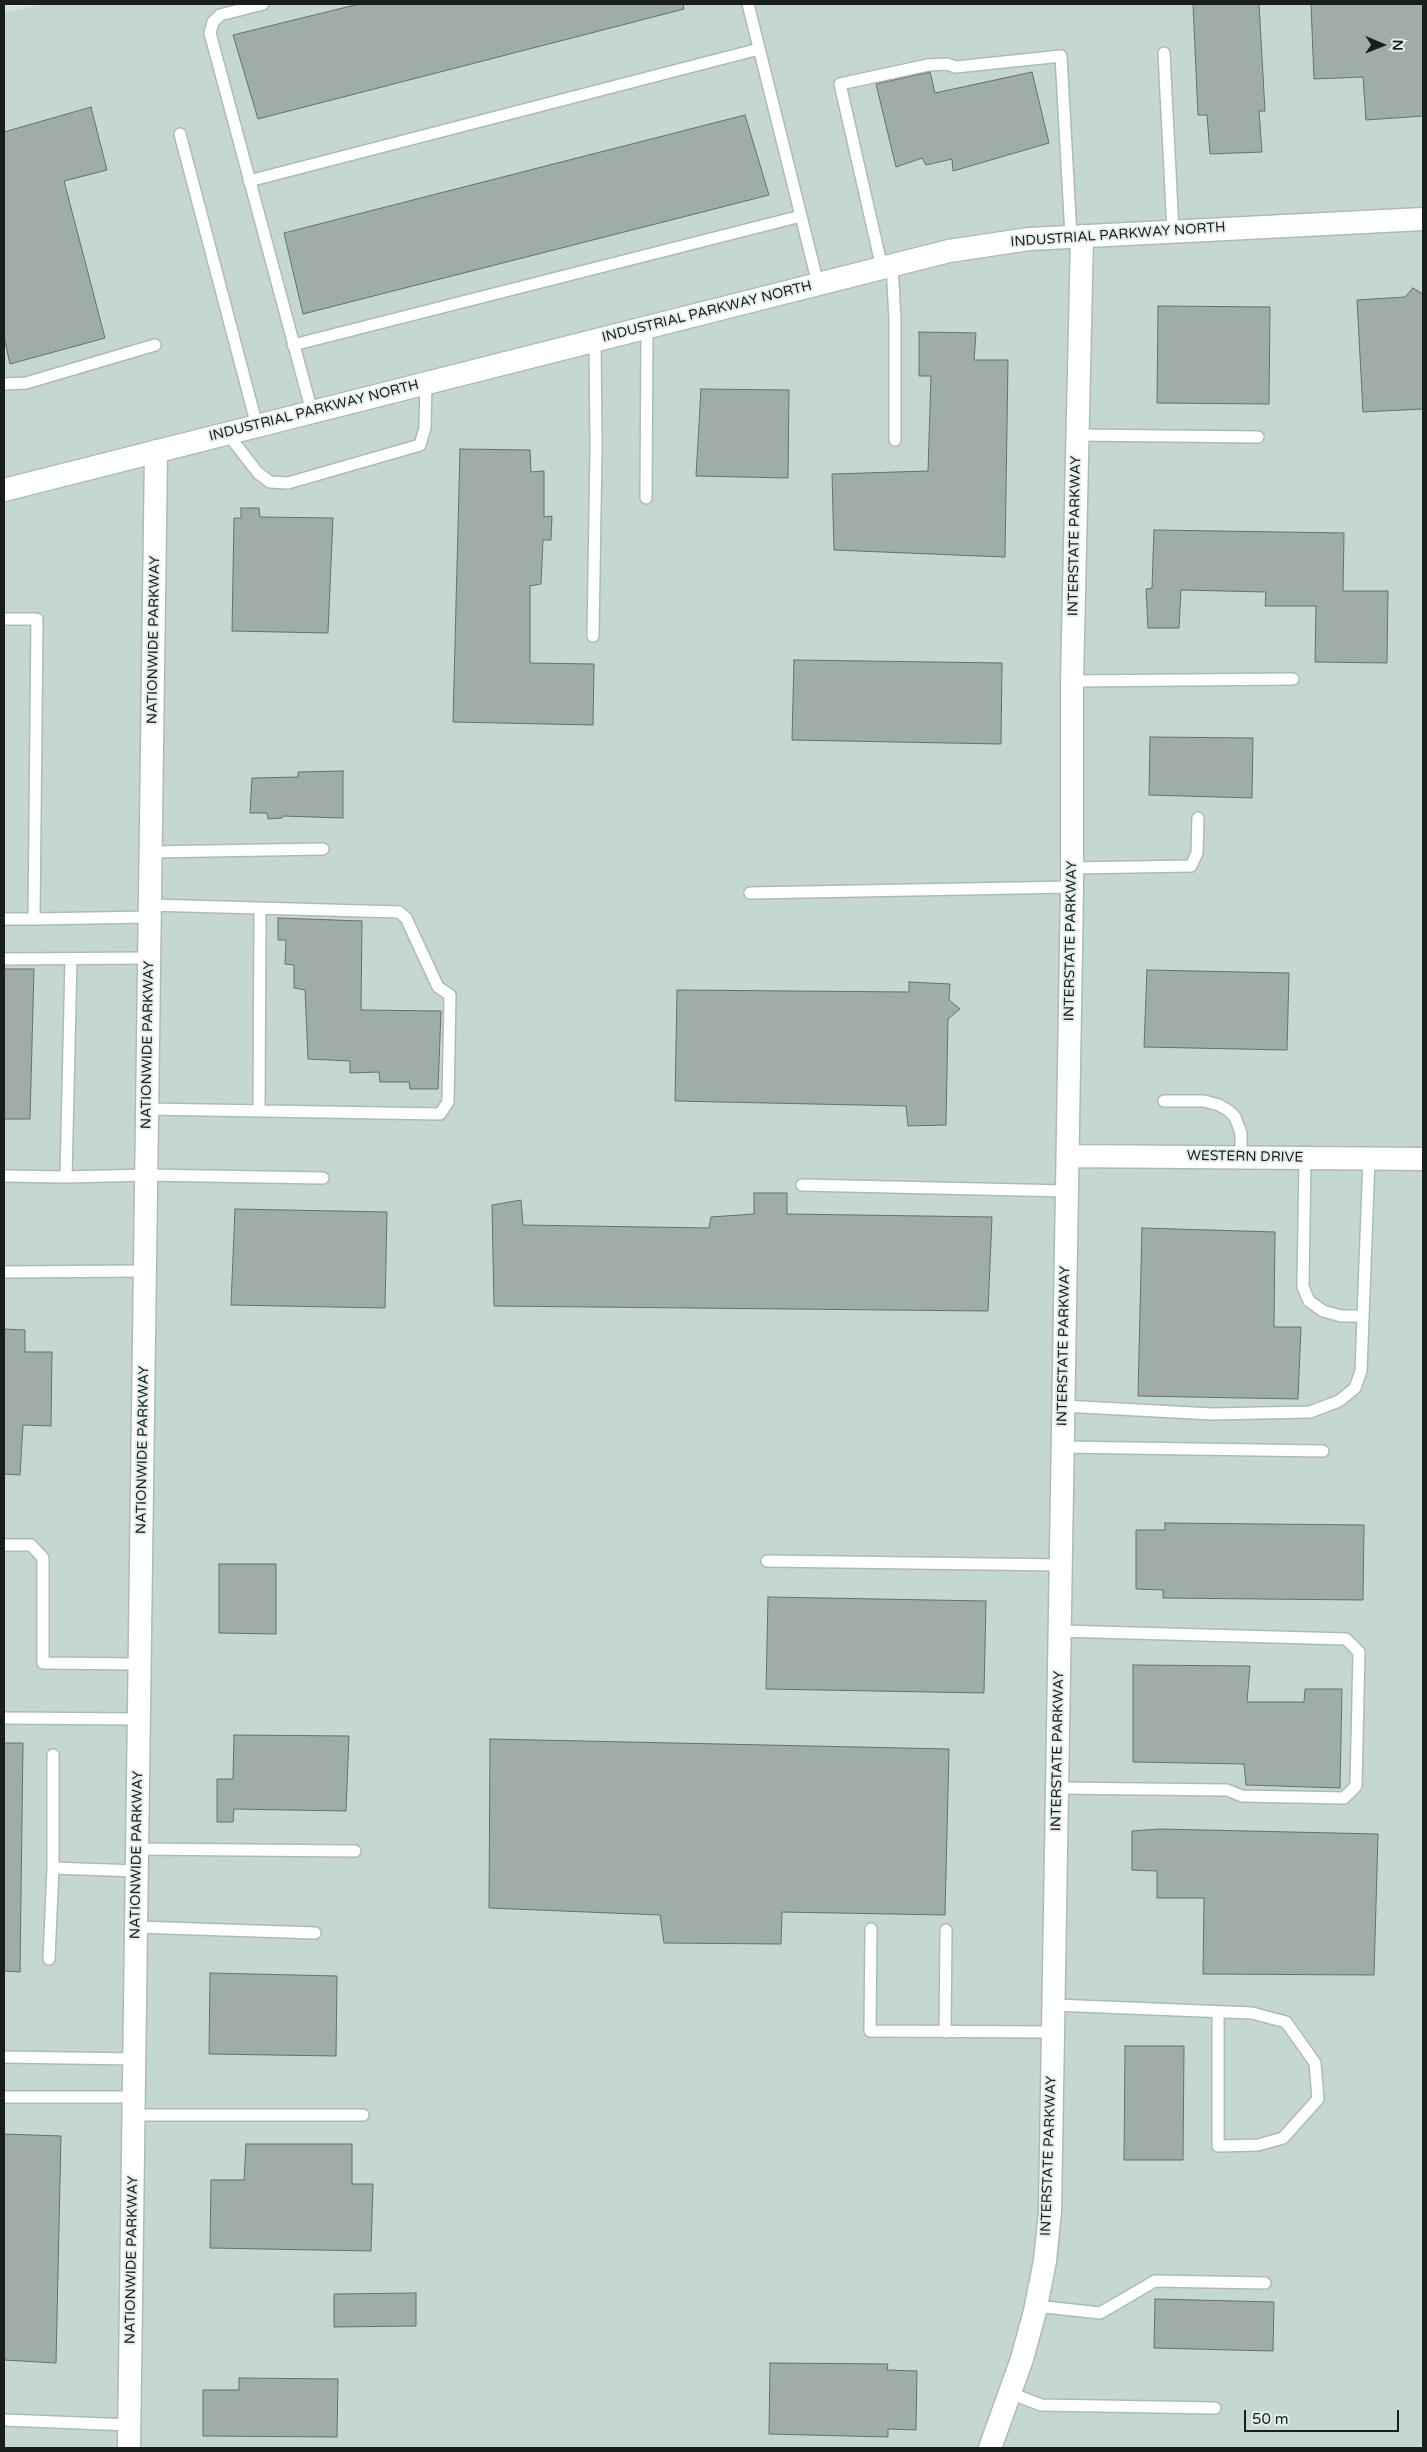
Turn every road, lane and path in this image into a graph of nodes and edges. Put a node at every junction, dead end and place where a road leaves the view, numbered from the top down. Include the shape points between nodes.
1 (264, 4) edge
2 (748, 4) edge
3 (759, 49) junction
4 (1164, 53) dead end
5 (180, 134) dead end
6 (249, 181) junction
7 (801, 216) junction
8 (1423, 219) edge
9 (1173, 231) junction
10 (1077, 236) junction
11 (887, 266) junction
12 (818, 284) junction
13 (647, 327) junction
14 (595, 340) junction
15 (155, 345) dead end
16 (294, 345) junction
17 (426, 383) junction
18 (4, 384) edge
19 (312, 412) junction
20 (257, 426) junction
21 (227, 433) junction
22 (1078, 435) junction
23 (1258, 437) dead end
24 (895, 440) dead end
25 (156, 451) junction
26 (4, 490) edge
27 (646, 498) dead end
28 (4, 619) edge
29 (593, 636) dead end
30 (1294, 679) dead end
31 (1072, 682) junction
32 (1198, 818) dead end
33 (324, 849) dead end
34 (151, 852) junction
35 (1072, 878) junction
36 (750, 893) dead end
37 (260, 908) junction
38 (150, 911) junction
39 (4, 919) edge
40 (34, 919) junction
41 (150, 958) junction
42 (4, 959) edge
43 (71, 960) junction
44 (1164, 1101) dead end
45 (147, 1109) junction
46 (259, 1111) junction
47 (1068, 1156) junction
48 (1240, 1157) junction
49 (1305, 1158) junction
50 (1369, 1158) junction
51 (1423, 1159) edge
52 (147, 1175) junction
53 (4, 1176) edge
54 (66, 1177) junction
55 (322, 1178) dead end
56 (802, 1185) dead end
57 (1067, 1191) junction
58 (145, 1271) junction
59 (4, 1272) edge
60 (1363, 1316) junction
61 (1063, 1406) junction
62 (1062, 1447) junction
63 (1323, 1451) dead end
64 (4, 1545) edge
65 (767, 1561) dead end
66 (1061, 1565) junction
67 (1060, 1632) junction
68 (140, 1664) junction
69 (4, 1718) edge
70 (139, 1719) junction
71 (54, 1755) dead end
72 (1057, 1788) junction
73 (137, 1849) junction
74 (355, 1851) dead end
75 (53, 1868) junction
76 (137, 1871) junction
77 (136, 1927) junction
78 (871, 1929) dead end
79 (946, 1930) dead end
80 (314, 1932) dead end
81 (48, 1959) dead end
82 (1054, 2006) junction
83 (1218, 2012) junction
84 (945, 2032) junction
85 (1053, 2032) junction
86 (4, 2056) edge
87 (135, 2059) junction
88 (4, 2097) edge
89 (134, 2106) junction
90 (364, 2115) dead end
91 (1265, 2283) dead end
92 (1036, 2306) junction
93 (1010, 2393) junction
94 (1215, 2408) dead end
95 (4, 2420) edge
96 (130, 2425) junction
97 (129, 2448) edge
98 (990, 2448) edge

1 - 6 lane via 220,15 213,22 210,33
2 - 3 lane
3 - 6 lane
3 - 7 lane
4 - 9 lane
5 - 20 lane
6 - 16 lane
7 - 12 lane
7 - 16 lane
8 - 9 street, INDUSTRIAL PARKWAY NORTH
9 - 10 street, INDUSTRIAL PARKWAY NORTH
10 - 11 street, INDUSTRIAL PARKWAY NORTH via 1029,239 949,251
10 - 11 lane via 1062,56 956,67 928,65 840,84
10 - 22 street, INTERSTATE PARKWAY
11 - 12 street, INDUSTRIAL PARKWAY NORTH
11 - 24 lane via 895,318
12 - 13 street, INDUSTRIAL PARKWAY NORTH
13 - 14 street, INDUSTRIAL PARKWAY NORTH
13 - 27 lane
14 - 17 street, INDUSTRIAL PARKWAY NORTH
14 - 29 lane
15 - 18 lane via 26,383
16 - 19 lane
17 - 19 street, INDUSTRIAL PARKWAY NORTH
17 - 21 lane via 425,428 420,445 288,483 270,482
19 - 20 street, INDUSTRIAL PARKWAY NORTH
20 - 21 street, INDUSTRIAL PARKWAY NORTH
21 - 25 street, INDUSTRIAL PARKWAY NORTH
22 - 23 lane
22 - 31 street, INTERSTATE PARKWAY
25 - 26 street, INDUSTRIAL PARKWAY NORTH
25 - 34 street, NATIONWIDE PARKWAY
28 - 40 lane via 37,619
30 - 31 lane
31 - 35 street, INTERSTATE PARKWAY
32 - 35 lane via 1197,853 1191,866
33 - 34 lane
34 - 38 street, NATIONWIDE PARKWAY
35 - 36 lane
35 - 47 street, INTERSTATE PARKWAY
37 - 38 lane
37 - 46 lane
37 - 46 lane via 399,912 406,918 438,987 450,995 448,1102 440,1114
38 - 40 lane
38 - 41 street, NATIONWIDE PARKWAY
39 - 40 lane
41 - 43 lane
41 - 45 street, NATIONWIDE PARKWAY
42 - 43 lane
43 - 54 lane
44 - 48 lane via 1204,1101 1229,1111 1241,1133
45 - 46 lane
45 - 52 street, NATIONWIDE PARKWAY
47 - 48 street, WESTERN DRIVE
47 - 57 street, INTERSTATE PARKWAY
48 - 49 street, WESTERN DRIVE
49 - 50 street, WESTERN DRIVE
49 - 60 lane via 1303,1287 1309,1301 1323,1311 1341,1316
50 - 51 street, WESTERN DRIVE
50 - 60 lane
52 - 54 lane
52 - 55 lane
52 - 58 street, NATIONWIDE PARKWAY
53 - 54 lane
56 - 57 lane
57 - 61 street, INTERSTATE PARKWAY
58 - 59 lane
58 - 68 street, NATIONWIDE PARKWAY
60 - 61 lane via 1361,1370 1355,1388 1339,1401 1310,1412 1212,1414
61 - 62 street, INTERSTATE PARKWAY
62 - 63 lane
62 - 66 street, INTERSTATE PARKWAY
64 - 68 lane via 31,1545 43,1558 43,1663
65 - 66 lane
66 - 67 street, INTERSTATE PARKWAY
67 - 72 street, INTERSTATE PARKWAY
67 - 72 lane via 1346,1639 1359,1652 1359,1662 1356,1786 1344,1798 1242,1796 1227,1790
68 - 70 street, NATIONWIDE PARKWAY
69 - 70 lane
70 - 73 street, NATIONWIDE PARKWAY
71 - 75 lane
72 - 82 street, INTERSTATE PARKWAY
73 - 74 lane
73 - 76 street, NATIONWIDE PARKWAY
75 - 76 lane
75 - 81 lane
76 - 77 street, NATIONWIDE PARKWAY
77 - 80 lane
77 - 87 street, NATIONWIDE PARKWAY
78 - 84 lane via 870,2031
79 - 84 lane
82 - 83 lane
82 - 85 street, INTERSTATE PARKWAY
83 - 83 lane via 1252,2013 1286,2022 1315,2063 1318,2099 1284,2138 1258,2145 1218,2146
84 - 85 lane
85 - 92 street, INTERSTATE PARKWAY via 1050,2212
86 - 87 lane
87 - 89 street, NATIONWIDE PARKWAY
88 - 89 lane via 55,2097
89 - 90 lane
89 - 96 street, NATIONWIDE PARKWAY
91 - 92 lane via 1155,2281 1100,2313
92 - 93 street, INTERSTATE PARKWAY
93 - 94 lane via 1041,2404
93 - 98 street, INTERSTATE PARKWAY
95 - 96 lane
96 - 97 street, NATIONWIDE PARKWAY

